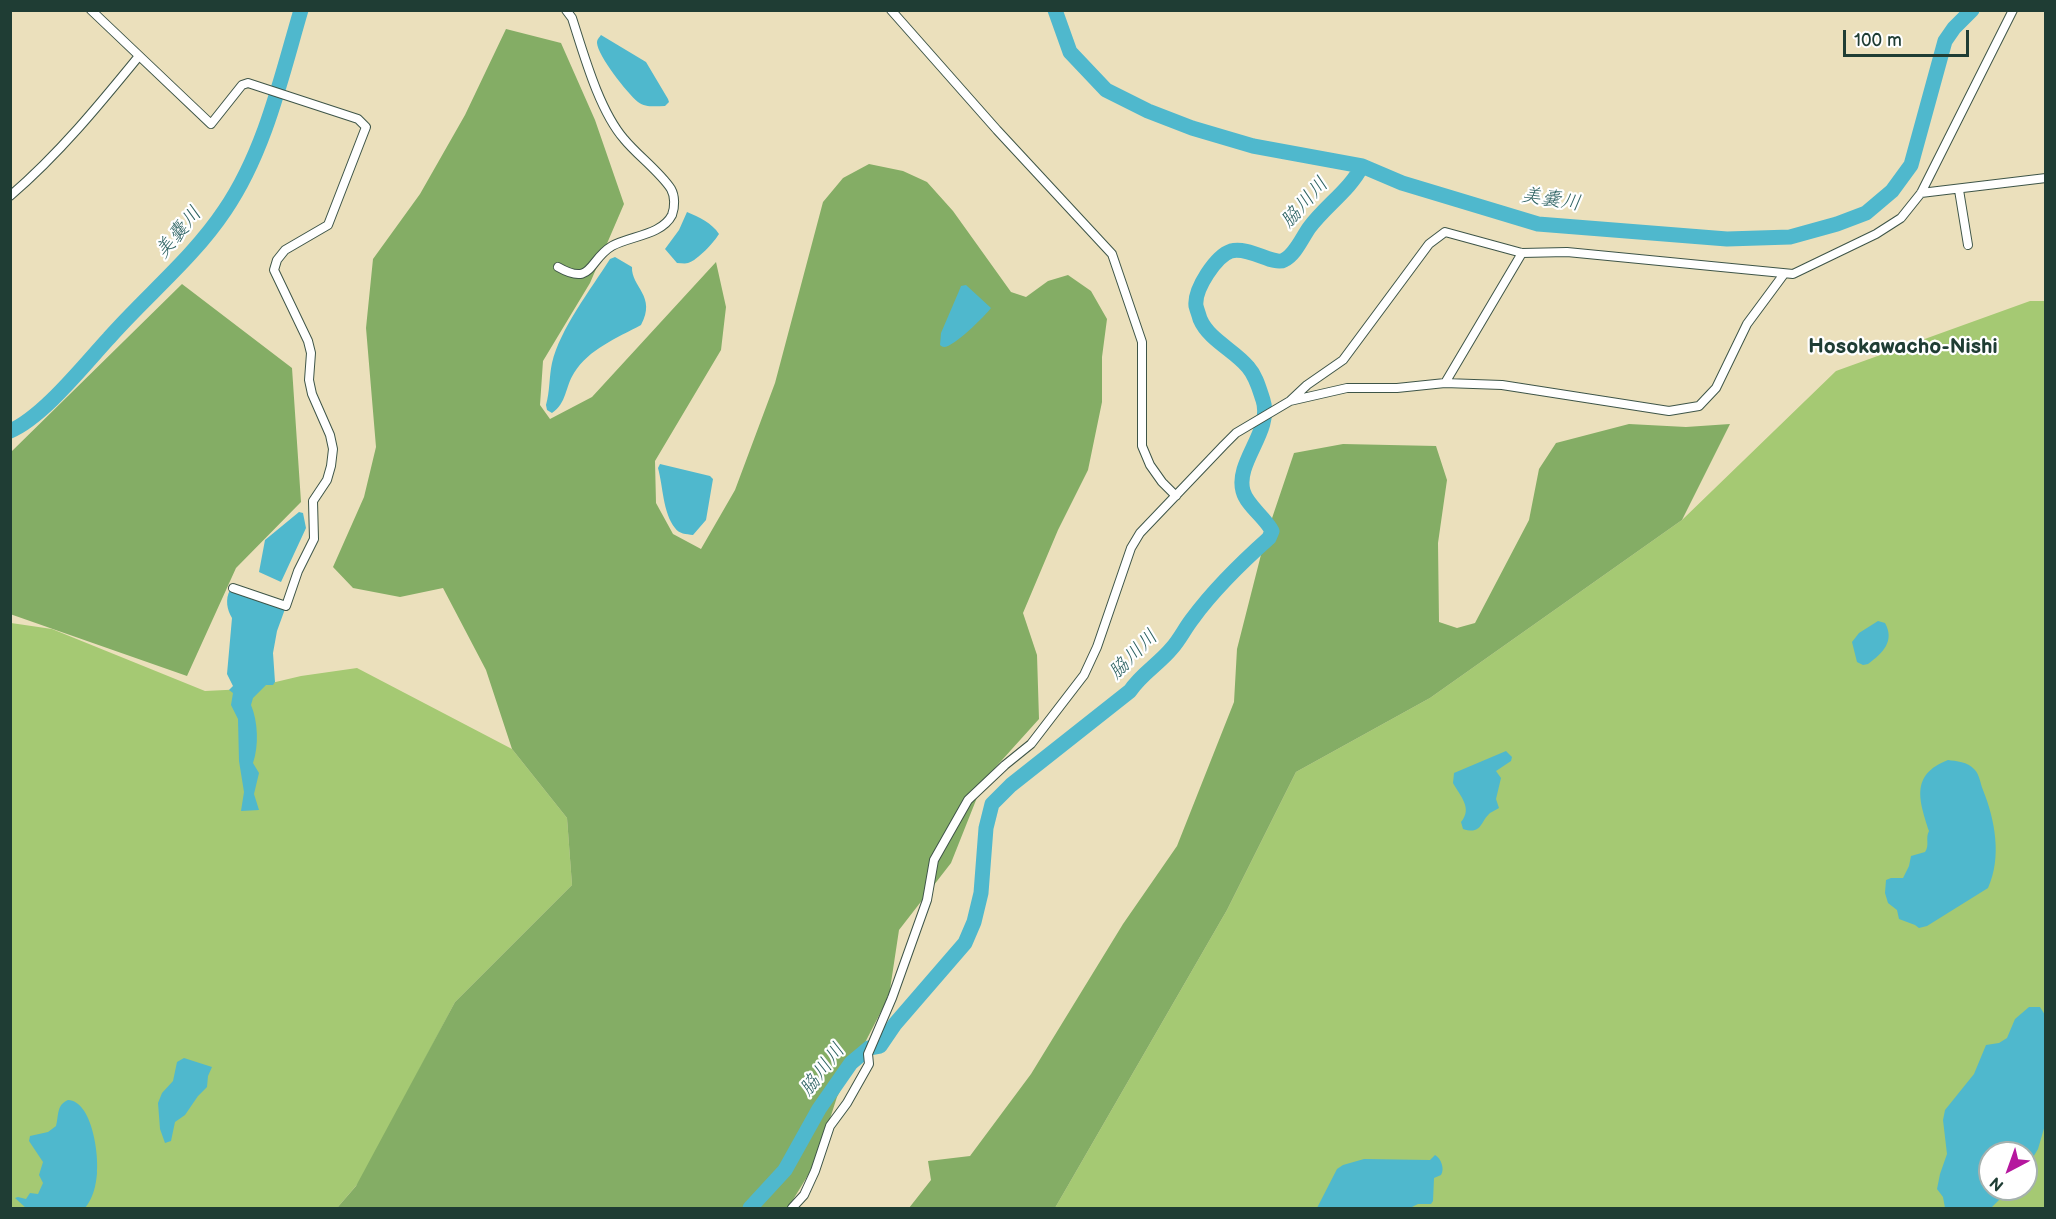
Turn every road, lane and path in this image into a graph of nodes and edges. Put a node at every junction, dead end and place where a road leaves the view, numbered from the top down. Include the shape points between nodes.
1 (91, 10) edge
2 (566, 10) edge
3 (891, 10) edge
4 (2013, 10) edge
5 (139, 56) junction
6 (2046, 178) edge
7 (1959, 190) junction
8 (1921, 193) junction
9 (10, 196) edge
10 (1968, 245) dead end
11 (1522, 253) junction
12 (558, 267) dead end
13 (1784, 274) junction
14 (1445, 383) junction
15 (1290, 401) junction
16 (1176, 496) junction
17 (233, 588) dead end
18 (792, 1209) edge

1 - 5 street
2 - 12 street via 610,121 672,190 675,203 665,223 621,240 580,275
3 - 16 street via 1112,254 1142,342 1142,446 1150,465
4 - 8 street
5 - 9 street via 90,116
5 - 17 street via 211,124 242,85 248,83 358,120 366,127 328,225 285,250 274,270 308,341 312,394 333,449 327,480 313,501 314,539 286,606
6 - 7 street
7 - 8 street
7 - 10 street
8 - 13 street via 1900,218 1876,234 1794,274
11 - 13 street via 1567,252
11 - 14 street
11 - 15 street via 1445,232 1429,244 1343,360
13 - 14 street via 1748,324 1716,388 1699,406 1669,411 1502,385
14 - 15 street via 1347,388
15 - 16 street via 1244,428
16 - 18 street via 1140,533 1131,548 1084,675 1031,744 969,800 934,860 927,900 868,1054 869,1064 830,1126 815,1171 804,1195

